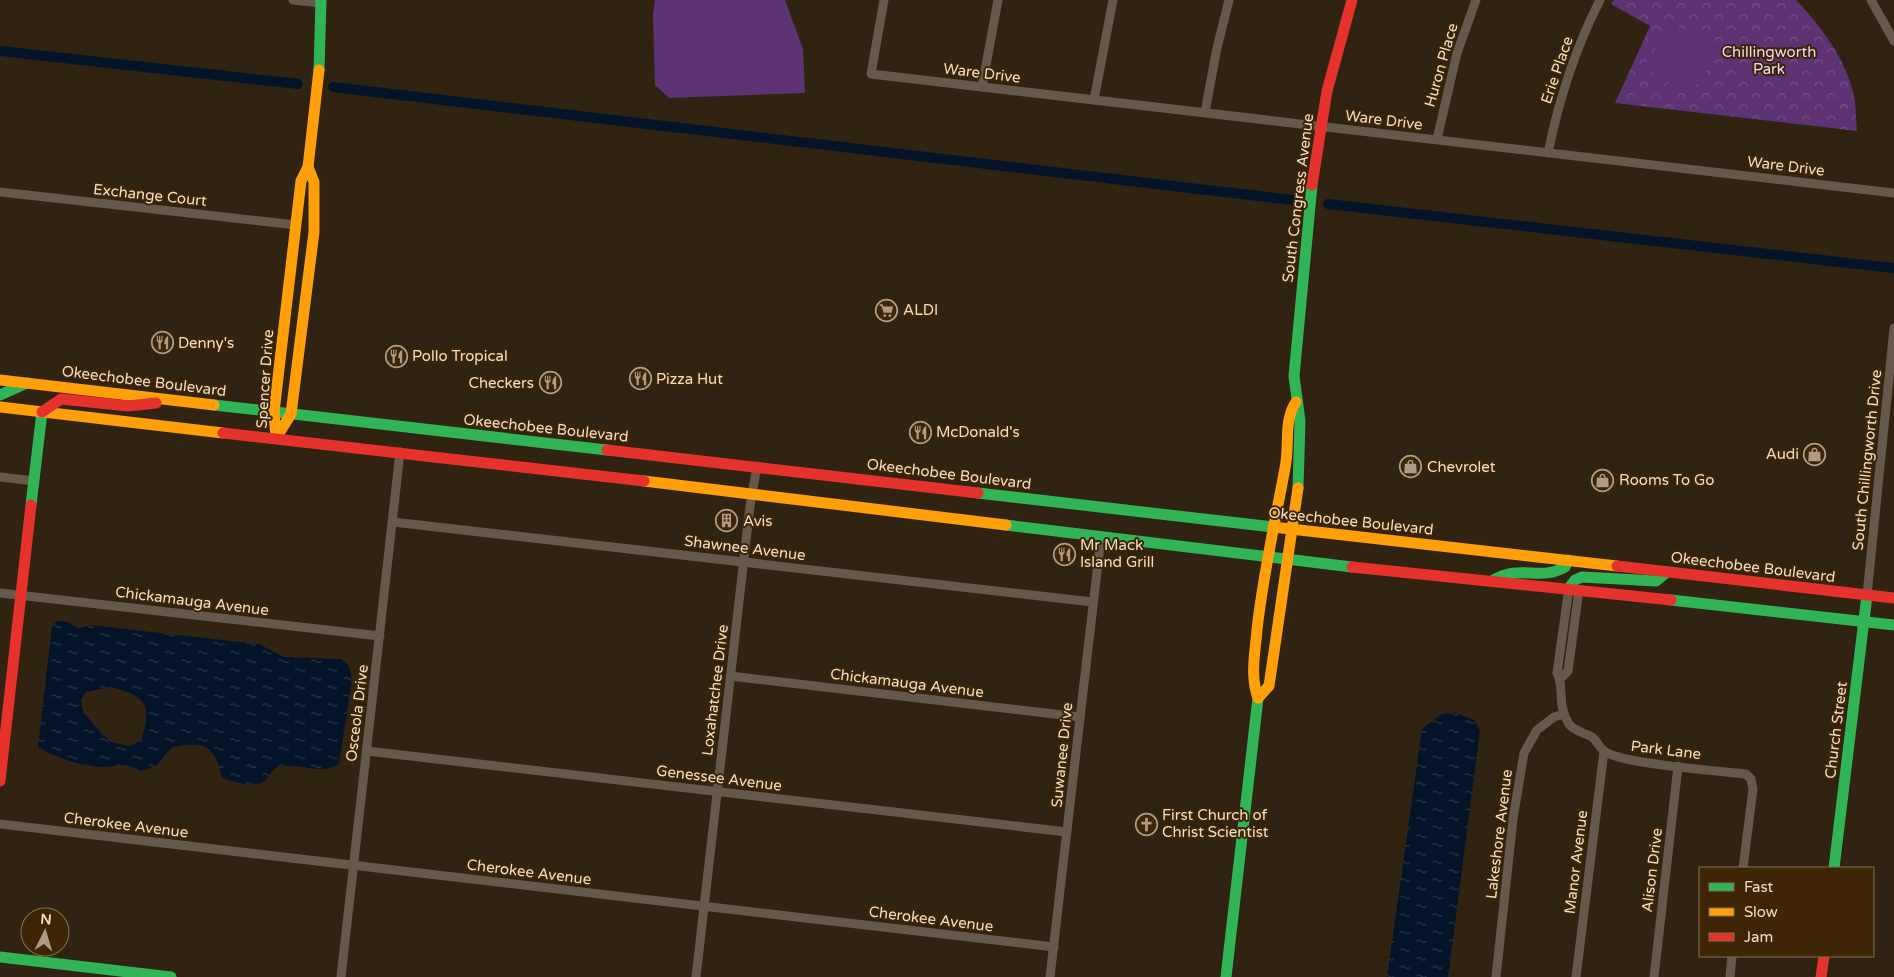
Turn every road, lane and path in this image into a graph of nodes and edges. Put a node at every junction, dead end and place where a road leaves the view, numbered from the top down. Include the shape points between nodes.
1 (293, 0) edge
2 (884, 0) edge
3 (998, 0) edge
4 (1113, 0) edge
5 (1229, 0) edge
6 (1352, 0) edge
7 (1476, 0) edge
8 (1600, 0) edge
9 (1871, 0) edge
10 (321, 2) edge
11 (1894, 41) edge
12 (982, 87) junction
13 (1094, 100) junction
14 (1205, 112) junction
15 (1321, 126) junction
16 (1437, 140) junction
17 (1548, 152) junction
18 (308, 167) junction
19 (0, 192) edge
20 (1894, 193) edge
21 (296, 225) junction
22 (289, 283) junction
23 (305, 306) junction
24 (1894, 328) edge
25 (0, 380) edge
26 (27, 383) junction
27 (0, 395) edge
28 (176, 400) junction
29 (1296, 402) junction
30 (0, 407) edge
31 (42, 412) junction
32 (274, 412) junction
33 (290, 414) junction
34 (276, 438) junction
35 (400, 452) junction
36 (757, 466) junction
37 (0, 477) edge
38 (34, 480) junction
39 (752, 492) junction
40 (393, 522) junction
41 (1273, 527) junction
42 (1294, 529) junction
43 (1101, 537) junction
44 (1266, 558) junction
45 (1568, 560) junction
46 (1288, 561) junction
47 (743, 562) junction
48 (1667, 572) junction
49 (1492, 581) junction
50 (1574, 589) junction
51 (0, 593) edge
52 (21, 595) junction
53 (1867, 595) junction
54 (1894, 598) edge
55 (1093, 602) junction
56 (1864, 622) junction
57 (1894, 625) edge
58 (380, 636) junction
59 (730, 676) junction
60 (1258, 698) junction
61 (4, 709) edge
62 (1564, 714) junction
63 (1080, 717) junction
64 (367, 751) junction
65 (1604, 751) junction
66 (1678, 766) junction
67 (0, 781) edge
68 (717, 791) junction
69 (0, 824) edge
70 (1067, 832) junction
71 (354, 866) junction
72 (1743, 867) edge
73 (1834, 867) edge
74 (704, 906) junction
75 (1054, 947) junction
76 (0, 957) edge
77 (1732, 957) edge
78 (1824, 957) edge
79 (171, 977) edge
80 (341, 977) edge
81 (696, 977) edge
82 (1050, 977) edge
83 (1226, 977) edge
84 (1496, 977) edge
85 (1576, 977) edge
86 (1654, 977) edge
87 (1730, 977) edge
88 (1821, 977) edge

1 - 10 street
2 - 12 street, Ware Drive via 871,74
3 - 12 street
4 - 13 street
5 - 14 street
6 - 15 main road, South Congress Avenue via 1337,48
7 - 16 street, Huron Place via 1454,62
8 - 17 street, Erie Place via 1565,82
9 - 11 street
10 - 18 main road, Spencer Drive via 320,62
12 - 13 street, Ware Drive
13 - 14 street, Ware Drive
14 - 15 street, Ware Drive
15 - 16 street, Ware Drive
15 - 29 main road, South Congress Avenue via 1295,366
16 - 17 street, Ware Drive
17 - 20 street, Ware Drive
18 - 21 main road, Spencer Drive via 301,181
18 - 23 main road, Spencer Drive via 314,182 314,232
19 - 21 street, Exchange Court
21 - 22 main road, Spencer Drive
22 - 23 main road via 295,297
22 - 32 main road, Spencer Drive
23 - 33 main road, Spencer Drive
24 - 53 street, South Chillingworth Drive
25 - 26 main road, Okeechobee Boulevard
26 - 27 main road
26 - 28 main road, Okeechobee Boulevard
28 - 31 main road via 128,406 61,399
28 - 32 main road, Okeechobee Boulevard
29 - 41 main road, South Congress Avenue via 1289,412 1286,466
29 - 42 main road, South Congress Avenue via 1300,420
30 - 31 main road
31 - 34 main road
31 - 38 main road
32 - 33 main road, Okeechobee Boulevard
32 - 34 main road, Spencer Drive
33 - 34 main road, Spencer Drive
33 - 36 main road, Okeechobee Boulevard
34 - 35 main road
35 - 39 main road
35 - 40 street, Osceola Drive
36 - 39 street, Loxahatchee Drive
36 - 41 main road, Okeechobee Boulevard
37 - 38 street
38 - 52 main road
39 - 43 main road
39 - 47 street, Loxahatchee Drive
40 - 47 street, Shawnee Avenue
40 - 58 street, Osceola Drive
41 - 42 main road, Okeechobee Boulevard
41 - 44 main road, South Congress Avenue
42 - 45 main road, Okeechobee Boulevard
42 - 46 main road, South Congress Avenue
43 - 44 main road
43 - 55 street, Suwanee Drive
44 - 46 main road
44 - 60 main road, South Congress Avenue via 1253,670
45 - 48 main road, Okeechobee Boulevard
45 - 49 main road via 1565,568 1556,573 1509,572
46 - 49 main road
46 - 60 main road, South Congress Avenue via 1268,686
47 - 55 street, Shawnee Avenue
47 - 59 street, Loxahatchee Drive
48 - 50 main road via 1656,581 1582,577 1575,580
48 - 53 main road, Okeechobee Boulevard
49 - 50 main road
50 - 56 main road
50 - 62 street via 1557,673
51 - 52 street, Chickamauga Avenue
52 - 58 street, Chickamauga Avenue
52 - 61 main road
53 - 54 main road, Okeechobee Boulevard
53 - 56 main road, Church Street
55 - 63 street, Suwanee Drive
56 - 57 main road
56 - 73 main road, Church Street
58 - 64 street, Osceola Drive
59 - 63 street, Chickamauga Avenue
59 - 68 street, Loxahatchee Drive
60 - 83 main road
61 - 67 main road
62 - 65 street, Park Lane via 1574,729 1591,736
62 - 84 street, Lakeshore Avenue via 1538,730 1524,754 1513,819
63 - 70 street, Suwanee Drive
64 - 68 street, Genessee Avenue
64 - 71 street, Osceola Drive
65 - 66 street, Park Lane via 1630,760
65 - 85 street, Manor Avenue
66 - 72 street, Park Lane via 1746,774 1751,779 1753,789
66 - 86 street, Alison Drive
68 - 70 street, Genessee Avenue
68 - 74 street, Loxahatchee Drive
69 - 71 street, Cherokee Avenue
70 - 75 street, Suwanee Drive
71 - 74 street, Cherokee Avenue
71 - 80 street, Osceola Drive
74 - 75 street, Cherokee Avenue
74 - 81 street, Loxahatchee Drive
75 - 82 street, Suwanee Drive
76 - 79 main road
77 - 87 street
78 - 88 main road

